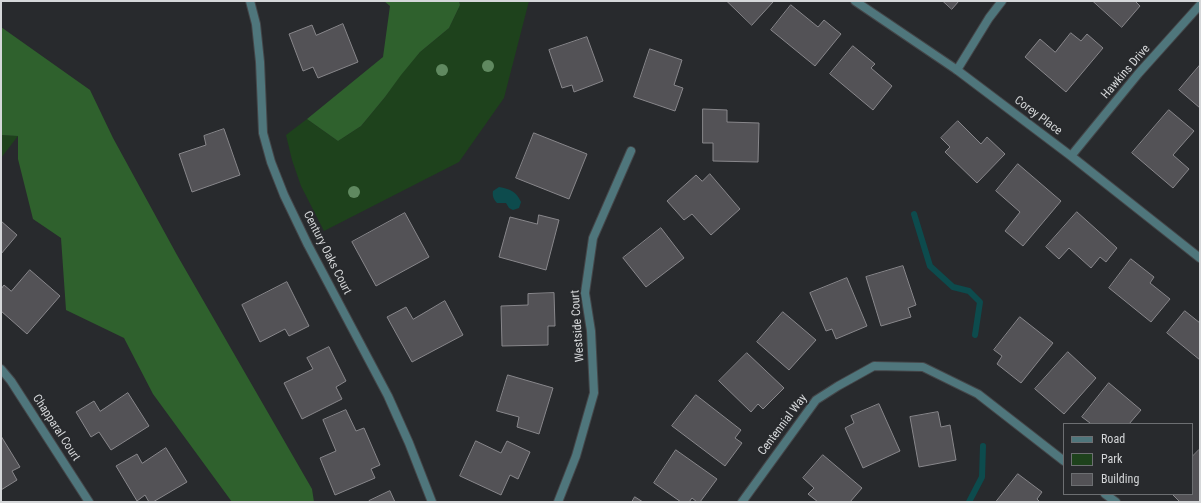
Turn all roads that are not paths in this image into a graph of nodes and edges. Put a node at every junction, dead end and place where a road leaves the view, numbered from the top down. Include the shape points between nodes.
1 (250, 1) edge
2 (855, 1) edge
3 (1002, 1) edge
4 (1200, 5) edge
5 (957, 70) junction
6 (631, 151) dead end
7 (1071, 156) junction
8 (1200, 258) edge
9 (1, 369) edge
10 (1063, 461) edge
11 (1106, 495) edge
12 (89, 502) edge
13 (432, 502) edge
14 (558, 502) edge
15 (742, 502) edge
16 (1116, 502) edge

1 - 13 street, Century Oaks Court via 256,24 264,133 271,162 305,238 388,396
2 - 5 street, Corey Place
3 - 5 street
4 - 7 street, Hawkins Drive via 1138,74
5 - 7 street, Corey Place
6 - 14 street, Westside Court via 594,238 585,293 591,331 594,393 576,456
7 - 8 street, Corey Place
9 - 12 street, Chapparal Court
10 - 15 street, Centennial Way via 978,394 922,367 874,366 816,400
11 - 16 street

